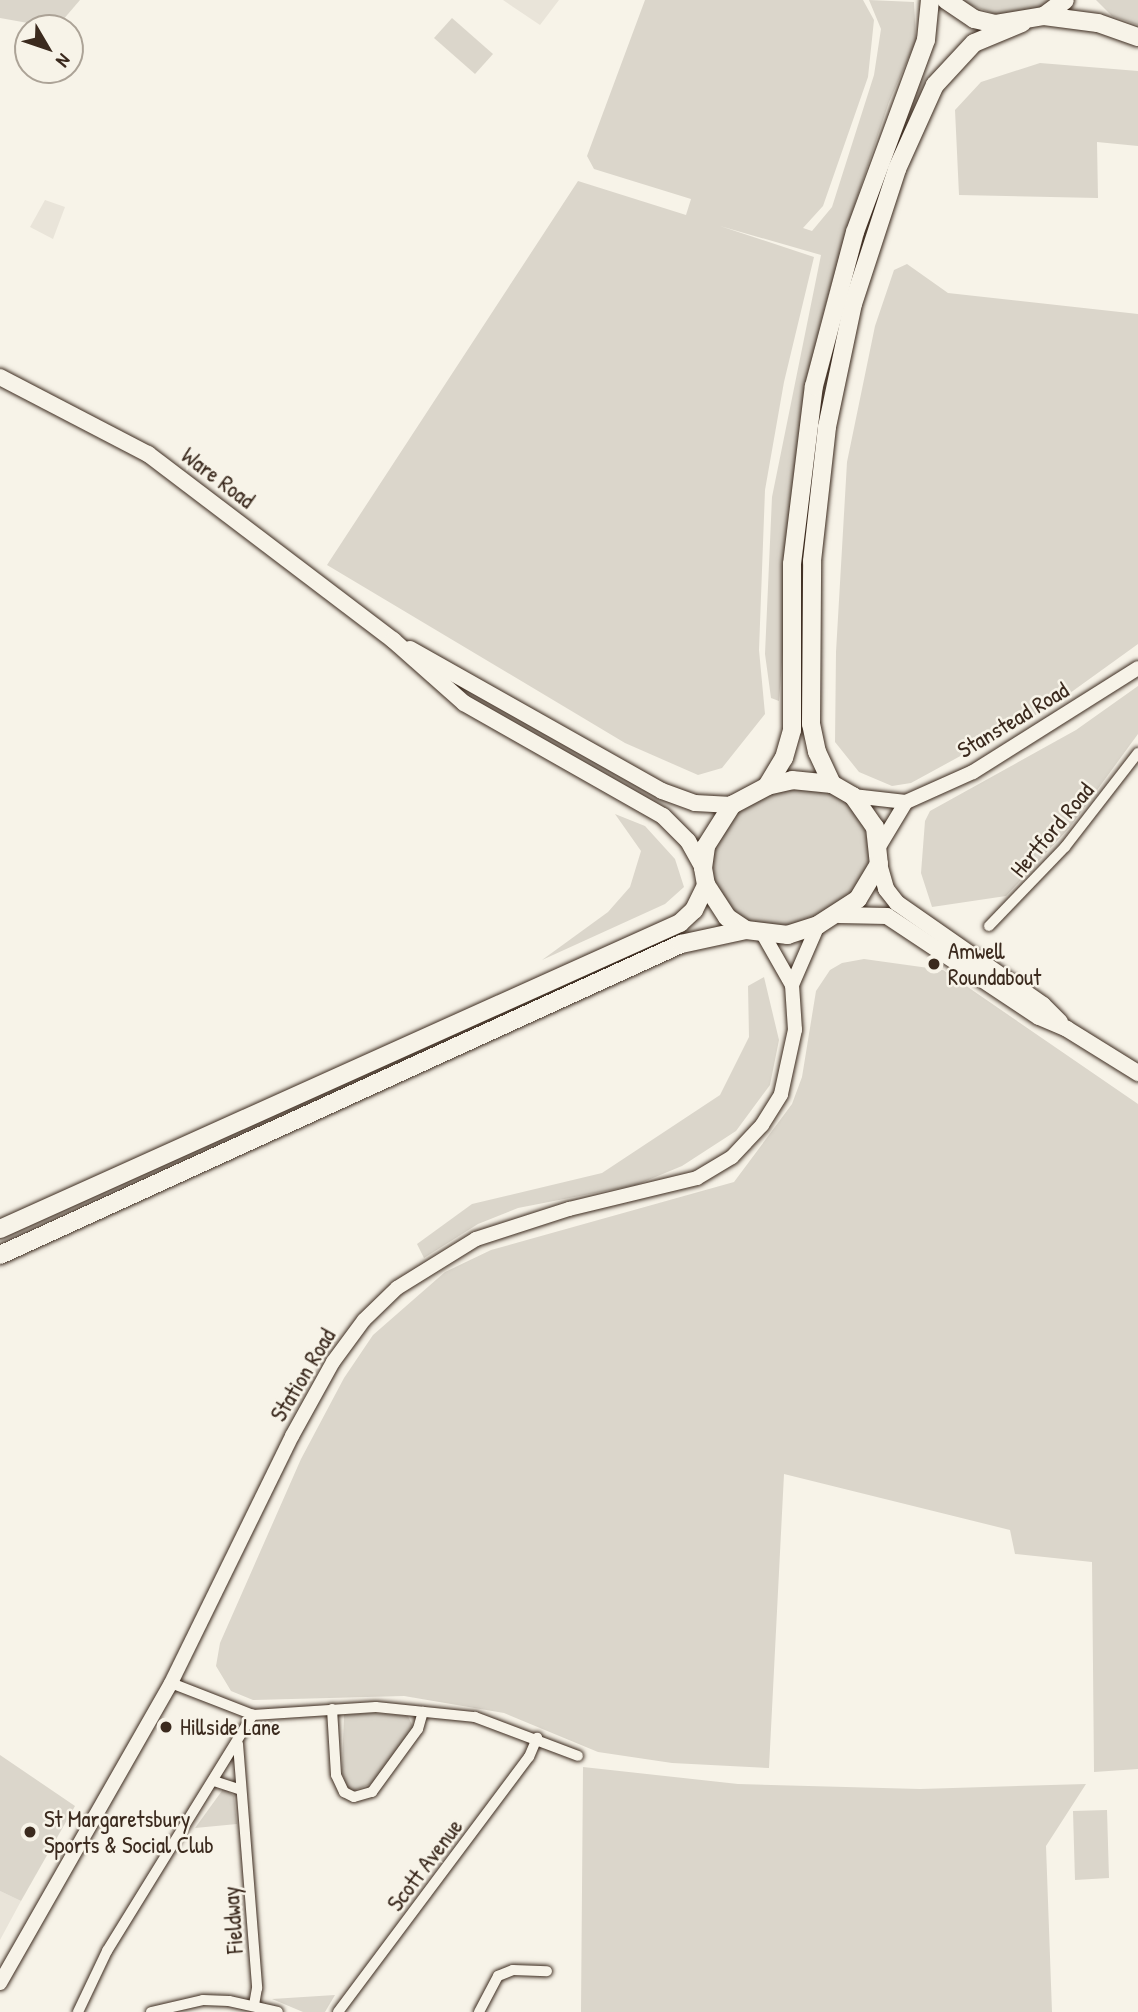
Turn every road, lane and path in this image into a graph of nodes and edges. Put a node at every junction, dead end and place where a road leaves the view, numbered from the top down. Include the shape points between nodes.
1 (930, 0) edge
2 (946, 0) edge
3 (1065, 0) edge
4 (1044, 16) junction
5 (1022, 23) junction
6 (1138, 37) edge
7 (0, 377) edge
8 (393, 640) junction
9 (1138, 668) edge
10 (1138, 753) edge
11 (832, 784) junction
12 (767, 786) junction
13 (853, 796) junction
14 (906, 802) junction
15 (732, 805) junction
16 (880, 845) junction
17 (879, 864) junction
18 (705, 876) junction
19 (839, 915) junction
20 (818, 925) junction
21 (989, 926) dead end
22 (755, 932) junction
23 (792, 985) junction
24 (1067, 1029) junction
25 (1138, 1073) edge
26 (0, 1230) edge
27 (0, 1255) edge
28 (171, 1683) junction
29 (332, 1709) junction
30 (423, 1712) junction
31 (253, 1714) junction
32 (537, 1738) junction
33 (238, 1743) junction
34 (578, 1756) dead end
35 (214, 1781) junction
36 (241, 1790) junction
37 (547, 1970) dead end
38 (0, 1983) edge
39 (254, 2005) junction
40 (78, 2012) edge
41 (151, 2012) edge
42 (278, 2012) edge
43 (338, 2012) edge
44 (479, 2012) edge

1 - 12 highway via 926,40 855,232 814,386 792,564 792,730 784,758
2 - 5 highway via 974,19
3 - 4 highway
4 - 5 highway
4 - 6 highway via 1098,23
5 - 11 highway via 974,43 935,85 897,169 853,304 827,427 812,561 811,724 817,752
7 - 8 main road, Ware Road via 148,454
8 - 15 main road, Ware Road via 662,792 695,803
8 - 18 main road, Ware Road via 431,677 476,710 663,816 688,841
9 - 14 main road, Stanstead Road via 1018,746
10 - 21 street, Hertford Road via 1065,847
11 - 12 highway via 792,780
11 - 13 highway
12 - 15 highway
13 - 14 main road
13 - 16 highway via 875,827
14 - 16 main road
15 - 18 highway via 706,846
16 - 17 highway
17 - 19 highway via 858,899
17 - 24 main road via 882,881 897,903 1043,1005
18 - 22 highway via 727,917
18 - 26 highway via 694,910 680,923
19 - 20 highway
19 - 24 main road via 887,916 1039,1017
20 - 22 highway via 788,935
20 - 23 main road, Station Road
22 - 23 main road, Station Road
22 - 27 highway via 681,944
23 - 28 main road, Station Road via 794,1040 781,1094 762,1125 732,1157 696,1178 569,1209 477,1239 397,1288 364,1320 292,1436
24 - 25 main road
28 - 31 street
28 - 38 main road, Station Road
29 - 30 street
29 - 30 street via 336,1775 344,1792 354,1797 372,1792 418,1729
29 - 31 street
30 - 32 street via 475,1717
31 - 33 street
32 - 34 street
32 - 43 street, Scott Avenue via 529,1757
33 - 35 street
33 - 36 street, Fieldway
35 - 36 street
35 - 40 street via 107,1951
36 - 39 street, Fieldway via 255,1953
37 - 44 street via 513,1970 498,1976
39 - 41 street via 203,2000
39 - 42 street

